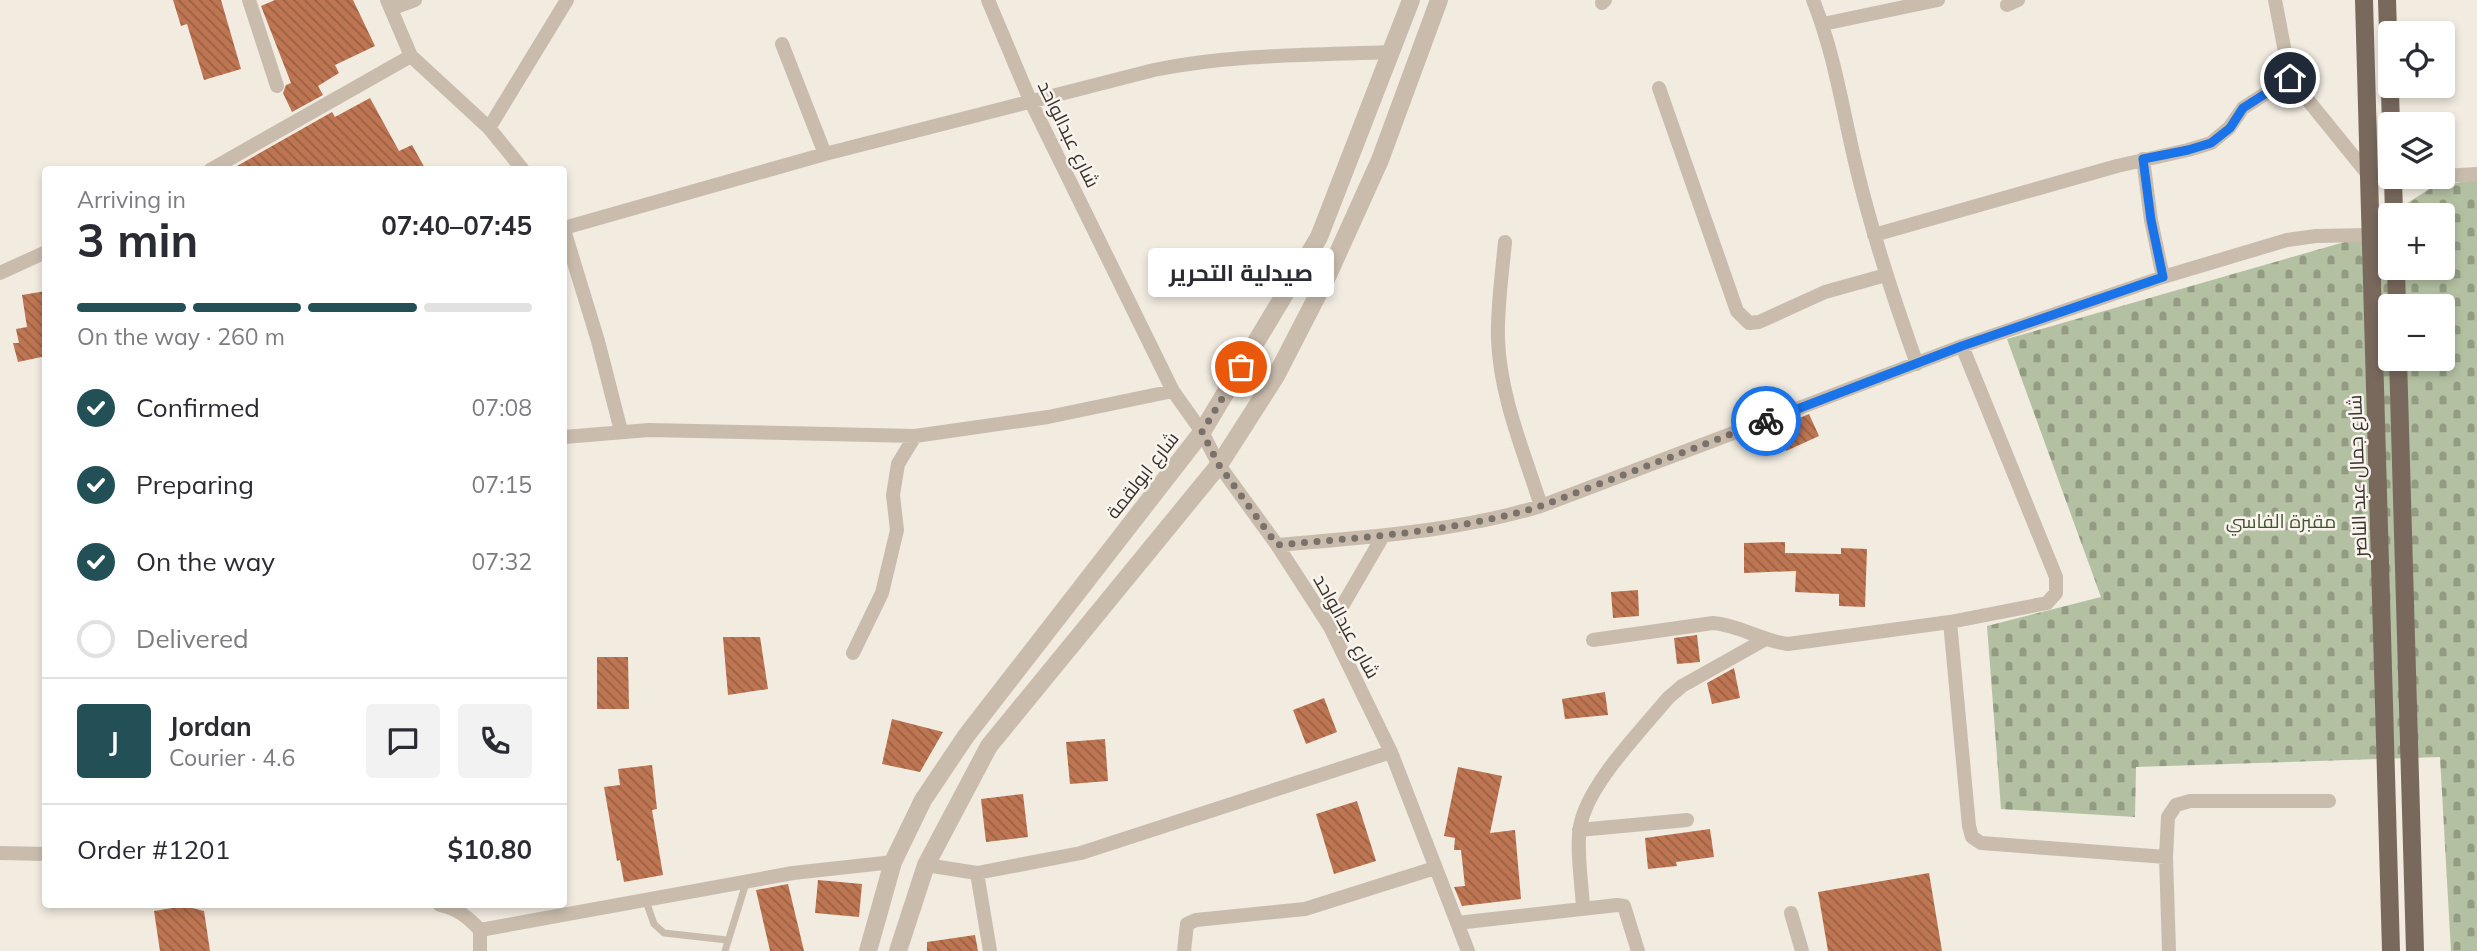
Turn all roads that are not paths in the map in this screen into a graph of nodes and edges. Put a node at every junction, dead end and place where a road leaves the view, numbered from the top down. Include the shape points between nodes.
1 (249, 0) edge
2 (415, 0) edge
3 (566, 0) edge
4 (988, 0) edge
5 (1411, 0) edge
6 (1439, 0) edge
7 (1813, 0) edge
8 (1938, 0) edge
9 (2275, 0) edge
10 (2364, 0) edge
11 (2387, 0) edge
12 (388, 4) edge
13 (1823, 24) junction
14 (782, 44) dead end
15 (1392, 52) junction
16 (411, 56) junction
17 (2290, 78) junction
18 (277, 86) dead end
19 (1659, 88) dead end
20 (1030, 100) junction
21 (2391, 112) edge
22 (489, 128) junction
23 (825, 154) junction
24 (2143, 159) junction
25 (217, 166) edge
26 (520, 166) edge
27 (2367, 173) junction
28 (2477, 174) edge
29 (2378, 175) edge
30 (2455, 175) edge
31 (567, 228) edge
32 (1874, 235) junction
33 (2370, 235) junction
34 (567, 239) edge
35 (1504, 242) dead end
36 (42, 254) edge
37 (0, 273) edge
38 (1886, 275) junction
39 (2163, 277) junction
40 (1962, 346) junction
41 (1917, 363) junction
42 (2399, 371) edge
43 (1173, 391) junction
44 (621, 431) junction
45 (1202, 432) junction
46 (915, 436) junction
47 (567, 438) edge
48 (1219, 465) junction
49 (1541, 506) junction
50 (1383, 536) junction
51 (1277, 545) junction
52 (1950, 622) junction
53 (1330, 627) junction
54 (1593, 640) dead end
55 (1764, 640) junction
56 (853, 653) dead end
57 (1391, 752) junction
58 (2329, 801) dead end
59 (1687, 820) dead end
60 (1579, 830) junction
61 (0, 853) edge
62 (42, 854) edge
63 (2166, 857) junction
64 (893, 862) junction
65 (926, 865) junction
66 (1434, 868) junction
67 (977, 873) junction
68 (747, 882) junction
69 (646, 901) junction
70 (453, 908) edge
71 (1583, 908) junction
72 (1791, 914) dead end
73 (1457, 923) junction
74 (480, 930) junction
75 (727, 940) junction
76 (480, 951) edge
77 (725, 951) edge
78 (868, 951) edge
79 (898, 951) edge
80 (990, 951) edge
81 (1184, 951) edge
82 (1468, 951) edge
83 (1638, 951) edge
84 (1802, 951) edge
85 (2169, 951) edge
86 (2391, 951) edge
87 (2415, 951) edge

1 - 18 street
2 - 12 street
3 - 22 street
4 - 20 street, شارع عبدالواحد
5 - 15 street, شارع ابولقمة
6 - 48 street via 1380,160 1328,275 1276,376
7 - 13 street
8 - 13 street
9 - 17 street
10 - 27 main road, شارع جمال عبد الناصر
11 - 21 main road
12 - 16 street
13 - 32 street
14 - 23 street
15 - 20 street via 1189,62
15 - 45 street, شارع ابولقمة via 1319,237
16 - 22 street
16 - 25 street
17 - 24 street via 2243,108 2230,128 2211,143
17 - 27 street
19 - 38 street via 1737,311 1749,323 1825,292
20 - 23 street
20 - 43 street, شارع عبدالواحد
22 - 26 street
23 - 31 street
24 - 32 street
24 - 39 street
27 - 29 street
27 - 33 main road, شارع جمال عبد الناصر
28 - 30 street
32 - 38 street
33 - 39 street via 2287,240
33 - 86 main road, شارع جمال عبد الناصر
34 - 44 street
35 - 49 street via 1498,339 1502,369
36 - 37 street
38 - 41 street
39 - 40 street
40 - 41 street
40 - 52 street via 2056,577 2056,593 2047,603
41 - 49 street
42 - 87 main road
43 - 45 street, شارع عبدالواحد
43 - 46 street via 1048,418
44 - 46 street
44 - 47 street
45 - 48 street, شارع عبدالواحد
45 - 64 street, شارع ابولقمة via 966,736 923,800
46 - 56 street via 898,464 893,495 897,530 882,593
48 - 51 street, شارع عبدالواحد
48 - 65 street via 989,746
49 - 50 street
50 - 51 street
50 - 53 street
51 - 53 street, شارع عبدالواحد
52 - 55 street via 1788,644
52 - 63 street via 1972,837 1981,843
53 - 57 street, شارع عبدالواحد
54 - 55 street via 1713,623
55 - 60 street via 1668,698 1593,790
57 - 66 street, شارع عبدالواحد
57 - 67 street via 1082,853
58 - 63 street via 2190,801 2176,805 2168,817
59 - 60 street
60 - 71 street
61 - 62 street
63 - 85 street
64 - 68 street
64 - 78 street, شارع ابولقمة
65 - 67 street
65 - 79 street
66 - 73 street, شارع عبدالواحد
66 - 81 street via 1305,909 1196,920 1187,924
67 - 80 street
68 - 69 street
68 - 75 lane
69 - 74 street
69 - 75 lane via 654,924 664,933
70 - 74 street
71 - 73 street
71 - 83 street via 1624,906
72 - 84 street
73 - 82 street, شارع عبدالواحد
74 - 76 street
75 - 77 lane

